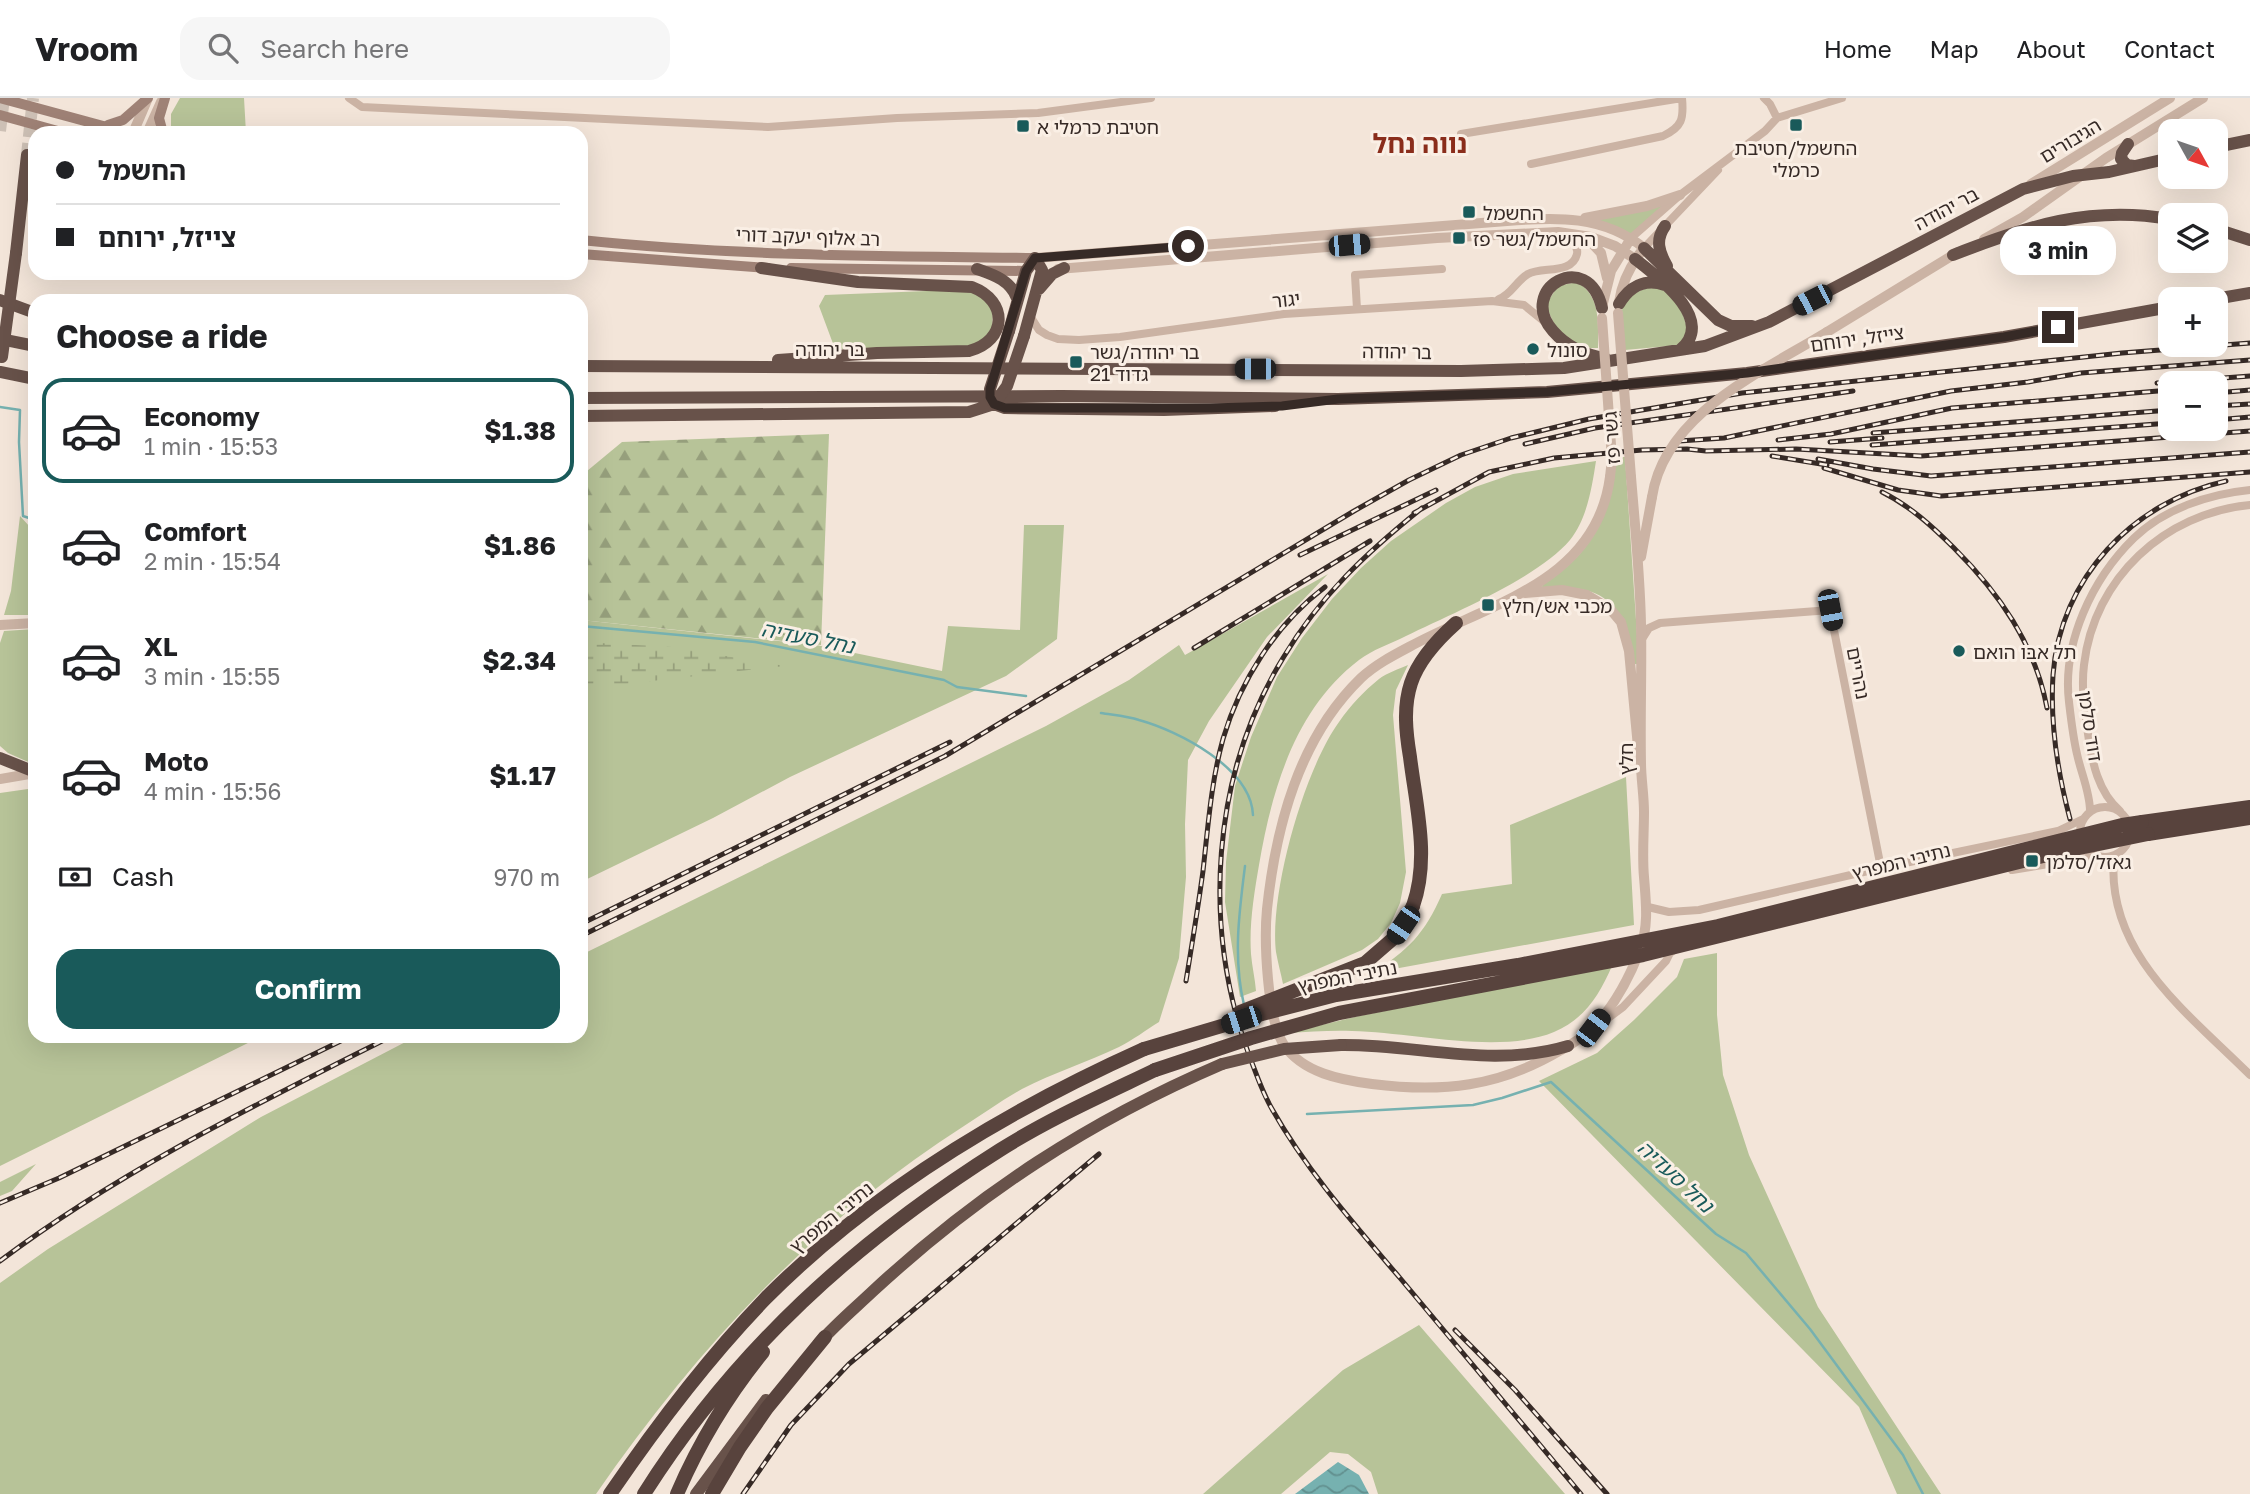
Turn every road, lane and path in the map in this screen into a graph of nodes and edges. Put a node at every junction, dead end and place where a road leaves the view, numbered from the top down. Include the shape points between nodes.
1 (0, 98) edge
2 (148, 98) edge
3 (165, 98) edge
4 (349, 98) edge
5 (1151, 98) edge
6 (1682, 98) edge
7 (1764, 98) edge
8 (1842, 98) edge
9 (2170, 98) edge
10 (2203, 98) edge
11 (0, 115) edge
12 (1776, 118) junction
13 (40, 126) edge
14 (104, 126) joint
15 (134, 126) edge
16 (150, 126) edge
17 (161, 126) edge
18 (1461, 134) dead end
19 (2250, 140) edge
20 (2129, 144) junction
21 (2228, 145) edge
22 (1740, 148) junction
23 (27, 155) tunnel mouth
24 (2158, 161) edge
25 (1531, 164) dead end
26 (2135, 166) junction
27 (2085, 174) junction
28 (2023, 189) junction
29 (1680, 195) junction
30 (2158, 217) edge
31 (1581, 219) junction
32 (1665, 226) junction
33 (1558, 232) junction
34 (2228, 233) edge
35 (1581, 235) junction
36 (1631, 238) junction
37 (2250, 240) edge
38 (588, 241) edge
39 (1644, 248) junction
40 (1622, 251) junction
41 (588, 255) edge
42 (1953, 255) junction
43 (1035, 258) junction
44 (1634, 259) junction
45 (761, 268) junction
46 (1064, 268) junction
47 (977, 269) junction
48 (1442, 269) dead end
49 (1042, 270) junction
50 (1026, 271) junction
51 (1669, 280) junction
52 (1607, 282) junction
53 (1037, 293) junction
54 (2250, 293) edge
55 (2228, 297) edge
56 (1017, 298) junction
57 (0, 300) edge
58 (1492, 300) junction
59 (1357, 309) junction
60 (1618, 309) junction
61 (2158, 309) edge
62 (28, 310) edge
63 (1602, 313) junction
64 (1030, 316) junction
65 (1769, 322) junction
66 (1548, 325) junction
67 (0, 339) edge
68 (28, 345) edge
69 (1680, 350) junction
70 (1613, 359) junction
71 (636, 365) junction
72 (588, 366) edge
73 (0, 371) edge
74 (28, 377) edge
75 (588, 398) edge
76 (1338, 399) junction
77 (994, 404) junction
78 (588, 416) edge
79 (1631, 477) joint
80 (2250, 490) edge
81 (2250, 505) edge
82 (1639, 571) junction
83 (1518, 594) junction
84 (1641, 612) junction
85 (28, 623) edge
86 (1456, 623) junction
87 (1660, 623) junction
88 (0, 625) edge
89 (1641, 644) junction
90 (0, 758) edge
91 (1640, 761) junction
92 (28, 769) edge
93 (28, 773) edge
94 (0, 779) edge
95 (2250, 807) edge
96 (2090, 811) junction
97 (2120, 811) junction
98 (2250, 818) edge
99 (2083, 819) junction
100 (2145, 828) junction
101 (2058, 831) junction
102 (2098, 856) junction
103 (2114, 856) junction
104 (1881, 868) junction
105 (1951, 880) junction
106 (1648, 907) junction
107 (1593, 1028) junction
108 (1568, 1046) junction
109 (1144, 1049) junction
110 (2250, 1075) edge
111 (828, 1278) junction
112 (824, 1337) junction
113 (610, 1494) edge
114 (644, 1494) edge
115 (677, 1494) edge
116 (696, 1494) edge
117 (712, 1494) edge

1 - 14 main road
2 - 14 main road via 123,120
2 - 15 street
3 - 16 street
3 - 17 main road
4 - 5 street via 362,107 768,127 1038,113
6 - 18 street
6 - 25 street via 1683,120 1663,136
7 - 12 street
8 - 12 street
9 - 28 street, הגיבורים
10 - 20 street, הגיבורים
11 - 13 main road
12 - 22 street
19 - 21 highway
20 - 26 highway via 2121,159
20 - 27 street, הגיבורים
22 - 29 street
22 - 32 street
23 - 73 highway, bridge
24 - 26 highway, בר יהודה
26 - 27 highway, בר יהודה
27 - 28 highway, בר יהודה
27 - 42 street, הגיבורים via 2023,217
28 - 65 highway, בר יהודה
29 - 31 street
29 - 36 street
30 - 42 highway via 2072,217 2024,228
31 - 36 street
31 - 43 street
32 - 39 street
32 - 51 highway via 1659,246
33 - 35 street
33 - 46 street
33 - 58 street via 1577,249 1572,262 1531,272 1509,294
34 - 37 highway
35 - 40 street
35 - 52 street via 1601,253
36 - 39 street
36 - 40 street
38 - 43 main road, רב אלוף יעקב דורי via 757,253
39 - 44 street
39 - 51 highway
40 - 44 street
40 - 52 street
41 - 45 main road, רב אלוף יעקב דורי
42 - 82 street, הגיבורים, bridge via 1724,395 1695,418 1663,463
43 - 49 highway
43 - 50 highway
44 - 51 highway
44 - 60 street
45 - 47 main road, רב אלוף יעקב דורי
45 - 71 highway via 858,282 972,286 994,303 999,323 989,342 968,351
46 - 49 street
46 - 53 highway via 1052,274
47 - 50 main road, רב אלוף יעקב דורי
47 - 56 highway via 1005,281
48 - 59 street via 1355,275
49 - 50 street
49 - 53 highway
50 - 56 highway
51 - 60 highway via 1642,284 1627,293
51 - 65 highway via 1724,324 1740,327
51 - 69 highway via 1691,318 1692,331
52 - 63 street
53 - 64 highway
54 - 55 highway
56 - 77 highway, bridge via 990,389
57 - 62 highway
58 - 59 street, יגור
58 - 66 street, יגור via 1524,305
59 - 64 street, יגור via 1079,340 1046,335
60 - 79 street, גשר פז, bridge
61 - 76 highway, צייזל, ירוחם via 2004,337 1747,373 1547,392
63 - 66 highway via 1593,286 1569,277 1552,286 1544,297 1541,311
63 - 83 street, גשר פז, bridge via 1612,459 1602,513 1582,547
64 - 77 highway, bridge via 1009,381
65 - 69 highway, בר יהודה via 1705,346
66 - 70 highway via 1574,349
67 - 68 highway
69 - 70 highway, בר יהודה
70 - 71 highway, בר יהודה via 1507,371
71 - 72 highway, בר יהודה
73 - 74 highway
75 - 76 highway
76 - 77 highway via 1164,410 1005,408
77 - 78 highway via 969,412
79 - 82 street, חלץ
80 - 96 street, דוד סלמן via 2205,499 2150,526 2134,538 2091,597 2073,645 2068,682
81 - 97 street, דוד סלמן via 2189,520 2144,548 2113,587 2092,631 2085,657 2083,699 2091,750 2105,795
82 - 84 street, חלץ
83 - 86 street, חלץ
83 - 91 street via 1575,591 1600,602 1621,622 1629,650
84 - 87 street
84 - 89 street, חלץ
85 - 88 street
86 - 108 street, חלץ via 1397,653 1359,680 1331,714 1302,765 1282,828 1267,910 1267,974 1278,1028 1284,1045 1318,1071 1364,1083 1411,1087 1492,1081
86 - 109 highway, bridge via 1425,658 1409,694 1406,730 1422,854 1413,906 1395,937 1365,963
87 - 89 street via 1649,628
87 - 104 street, נהריים via 1830,610
89 - 91 street, חלץ
90 - 92 highway
91 - 106 street, חלץ
93 - 94 street
95 - 100 highway, נתיבי המפרץ
96 - 97 street via 2105,806
96 - 99 street
97 - 103 street via 2131,831 2127,846
98 - 100 highway, נתיבי המפרץ
99 - 101 street
99 - 102 street via 2081,841
100 - 109 highway, נתיבי המפרץ, bridge via 2109,828 1718,926 1336,995
100 - 111 highway, נתיבי המפרץ, bridge via 1643,955 1339,1013 1155,1070 1002,1149 889,1227
101 - 104 street
101 - 105 street via 2030,851 1963,866
102 - 103 street
102 - 105 street
103 - 110 street via 2112,881 2123,927 2139,958
104 - 106 street via 1699,910 1670,912
105 - 107 street via 1677,949 1623,1007
106 - 107 street, חלץ via 1638,954
107 - 108 street, חלץ
108 - 112 highway, bridge via 1500,1057 1341,1045 1284,1049 1222,1065 1102,1122 1023,1170 908,1259
109 - 113 highway, נתיבי המפרץ via 968,1140 852,1223 765,1299 723,1346 655,1428
111 - 114 highway, נתיבי המפרץ via 780,1321 730,1376
111 - 115 highway via 796,1311 730,1398
112 - 116 highway via 762,1404
112 - 117 highway via 767,1408

